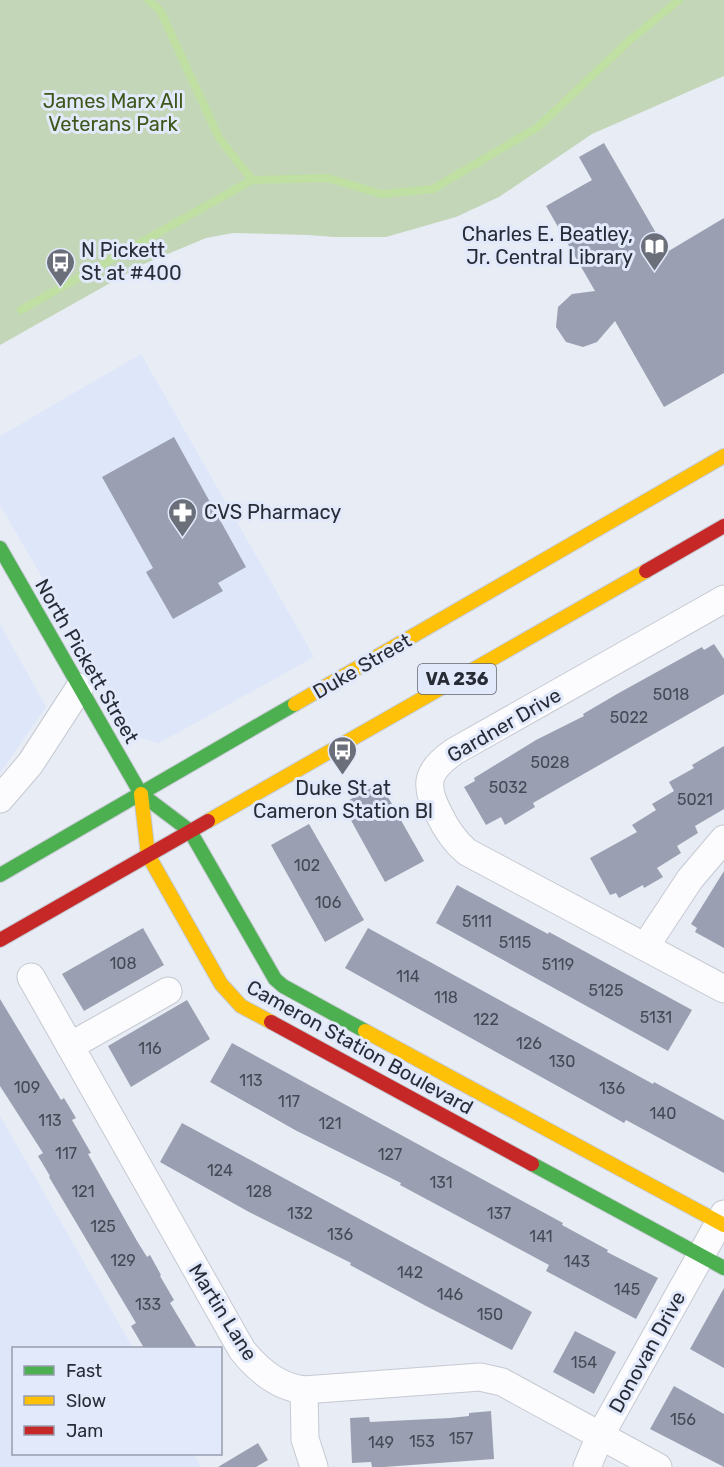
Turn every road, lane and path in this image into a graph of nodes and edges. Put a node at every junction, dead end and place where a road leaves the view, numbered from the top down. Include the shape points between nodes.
1 (724, 456) edge
2 (724, 526) edge
3 (0, 548) edge
4 (724, 599) edge
5 (80, 687) junction
6 (141, 794) junction
7 (0, 799) edge
8 (190, 831) junction
9 (724, 839) edge
10 (148, 855) junction
11 (0, 875) edge
12 (0, 940) edge
13 (645, 947) junction
14 (31, 977) dead end
15 (724, 989) edge
16 (168, 991) dead end
17 (70, 1046) junction
18 (716, 1231) edge
19 (724, 1268) edge
20 (304, 1390) junction
21 (600, 1436) junction
22 (314, 1467) edge
23 (587, 1467) edge
24 (658, 1467) edge

1 - 6 street, Duke Street / VA 236
2 - 8 street, VA 236
3 - 5 street, North Pickett Street
4 - 13 street, Gardner Drive via 455,751 439,763 429,783 431,799 447,829 466,852
5 - 6 street, North Pickett Street
5 - 7 street via 30,764
6 - 8 street, Cameron Station Boulevard
6 - 10 street, Cameron Station Boulevard
6 - 11 street, Duke Street / VA 236
8 - 10 street, VA 236
8 - 18 street, Cameron Station Boulevard via 268,968 283,986
9 - 13 street via 690,879
10 - 12 street, VA 236
10 - 18 street, Cameron Station Boulevard via 221,984 241,1006
13 - 15 street, Gardner Drive
14 - 17 street, Martin Lane
16 - 17 street
17 - 20 street, Martin Lane via 242,1350 267,1376
18 - 19 street, Cameron Station Boulevard
18 - 21 street, Donovan Drive
20 - 21 street, Martin Lane via 480,1377 502,1382
20 - 22 street via 305,1439
21 - 23 street, Donovan Drive
21 - 24 street, Martin Lane

